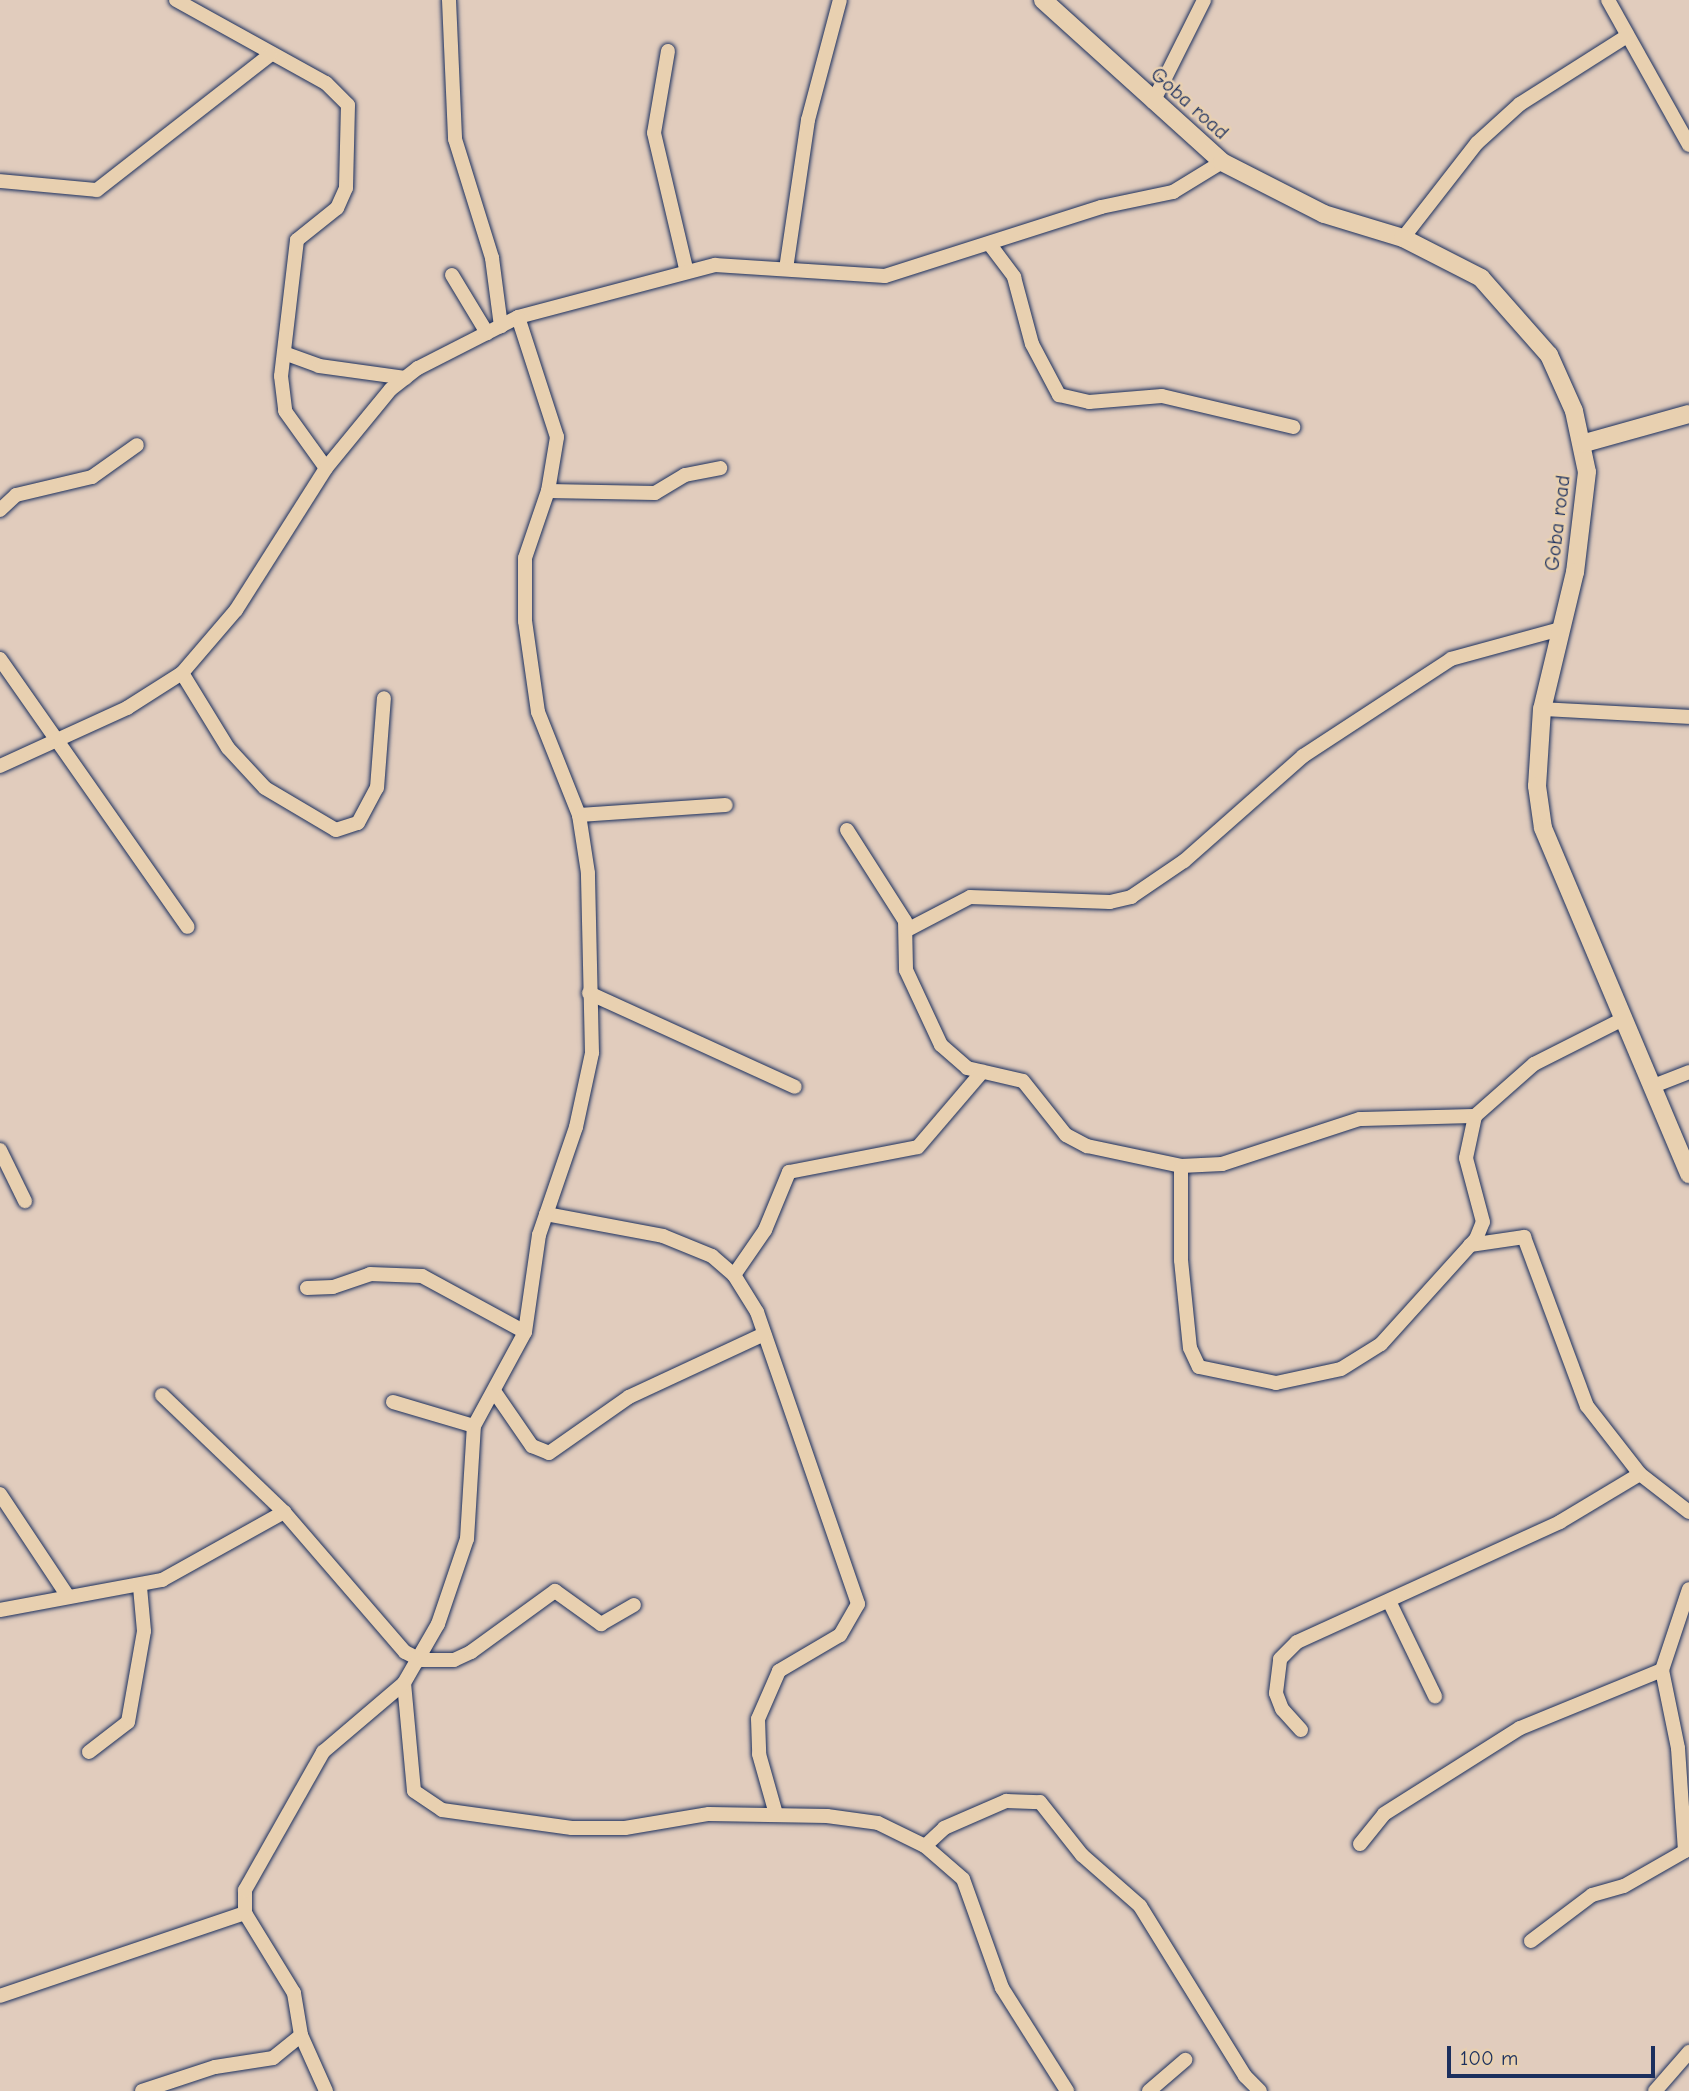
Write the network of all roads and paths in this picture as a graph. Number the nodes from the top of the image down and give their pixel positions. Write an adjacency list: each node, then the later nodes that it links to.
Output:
1 (176, 0): 9 (street)
2 (449, 0): 20 (street)
3 (840, 0): 17 (street)
4 (1045, 0): 10 (street, Goba road)
5 (1204, 0): 10 (street)
6 (1608, 0): 7 (street)
7 (1627, 36): 11 (street); 14 (street)
8 (668, 51): 16 (street)
9 (270, 55): 13 (street); 22 (street)
10 (1153, 102): 12 (street, Goba road)
11 (1689, 145)
12 (1222, 162): 14 (street, Goba road); 15 (street)
13 (0, 181)
14 (1403, 238): 26 (street, Goba road)
15 (992, 246): 17 (street); 25 (street)
16 (687, 268): 17 (street); 19 (street)
17 (786, 269)
18 (452, 275): 21 (street)
19 (518, 317): 20 (street); 30 (street)
20 (501, 326): 21 (street)
21 (487, 333): 23 (street)
22 (284, 353): 23 (street); 28 (street)
23 (405, 378): 28 (street)
24 (1689, 414): 26 (street)
25 (1293, 427)
26 (1585, 443): 32 (street, Goba road)
27 (137, 446): 31 (street)
28 (326, 468): 34 (street)
29 (719, 468): 30 (street)
30 (548, 491): 41 (street)
31 (0, 510)
32 (1560, 629): 36 (street, Goba road); 44 (street)
33 (0, 659): 38 (street)
34 (182, 673): 35 (street); 38 (street)
35 (384, 698)
36 (1542, 709): 37 (street); 46 (street, Goba road)
37 (1689, 717)
38 (57, 738): 39 (street); 43 (street)
39 (0, 766)
40 (726, 805): 41 (street)
41 (579, 815): 45 (street)
42 (848, 830): 44 (street)
43 (188, 927)
44 (907, 930): 47 (street)
45 (589, 993): 49 (street); 56 (street)
46 (1621, 1020): 50 (street, Goba road); 51 (street)
47 (982, 1072): 53 (street); 58 (street)
48 (1689, 1072): 50 (street)
49 (795, 1087)
50 (1651, 1087): 54 (street, Goba road)
51 (1475, 1116): 53 (street); 57 (street)
52 (0, 1150): 55 (street)
53 (1181, 1166): 57 (street)
54 (1689, 1174)
55 (25, 1200)
56 (546, 1214): 58 (street); 60 (street)
57 (1470, 1245): 66 (street)
58 (734, 1275): 61 (street)
59 (307, 1288): 60 (street)
60 (525, 1332): 62 (street)
61 (764, 1334): 62 (street); 82 (street)
62 (494, 1391): 65 (street)
63 (162, 1395): 68 (street)
64 (393, 1402): 65 (street)
65 (474, 1426): 76 (street)
66 (1640, 1474): 69 (street); 73 (street)
67 (0, 1493): 72 (street)
68 (284, 1512): 70 (street); 76 (street)
69 (1689, 1512)
70 (140, 1587): 72 (street); 81 (street)
71 (1689, 1589): 77 (street)
72 (67, 1595): 75 (street)
73 (1389, 1601): 79 (street); 80 (street)
74 (634, 1605): 76 (street)
75 (0, 1610)
76 (421, 1660): 78 (street)
77 (1662, 1670): 83 (street); 86 (street)
78 (404, 1683): 82 (street); 85 (street)
79 (1435, 1696)
80 (1301, 1730)
81 (89, 1752)
82 (776, 1814): 84 (street)
83 (1360, 1844)
84 (925, 1846): 91 (street); 94 (street)
85 (245, 1913): 87 (street); 88 (street)
86 (1531, 1941)
87 (0, 1996)
88 (301, 2035): 92 (street); 93 (street)
89 (1689, 2052): 97 (street)
90 (1185, 2060): 95 (street)
91 (1246, 2084): 96 (street)
92 (142, 2091)
93 (326, 2091)
94 (1068, 2091)
95 (1149, 2091)
96 (1260, 2091)
97 (1655, 2091)

